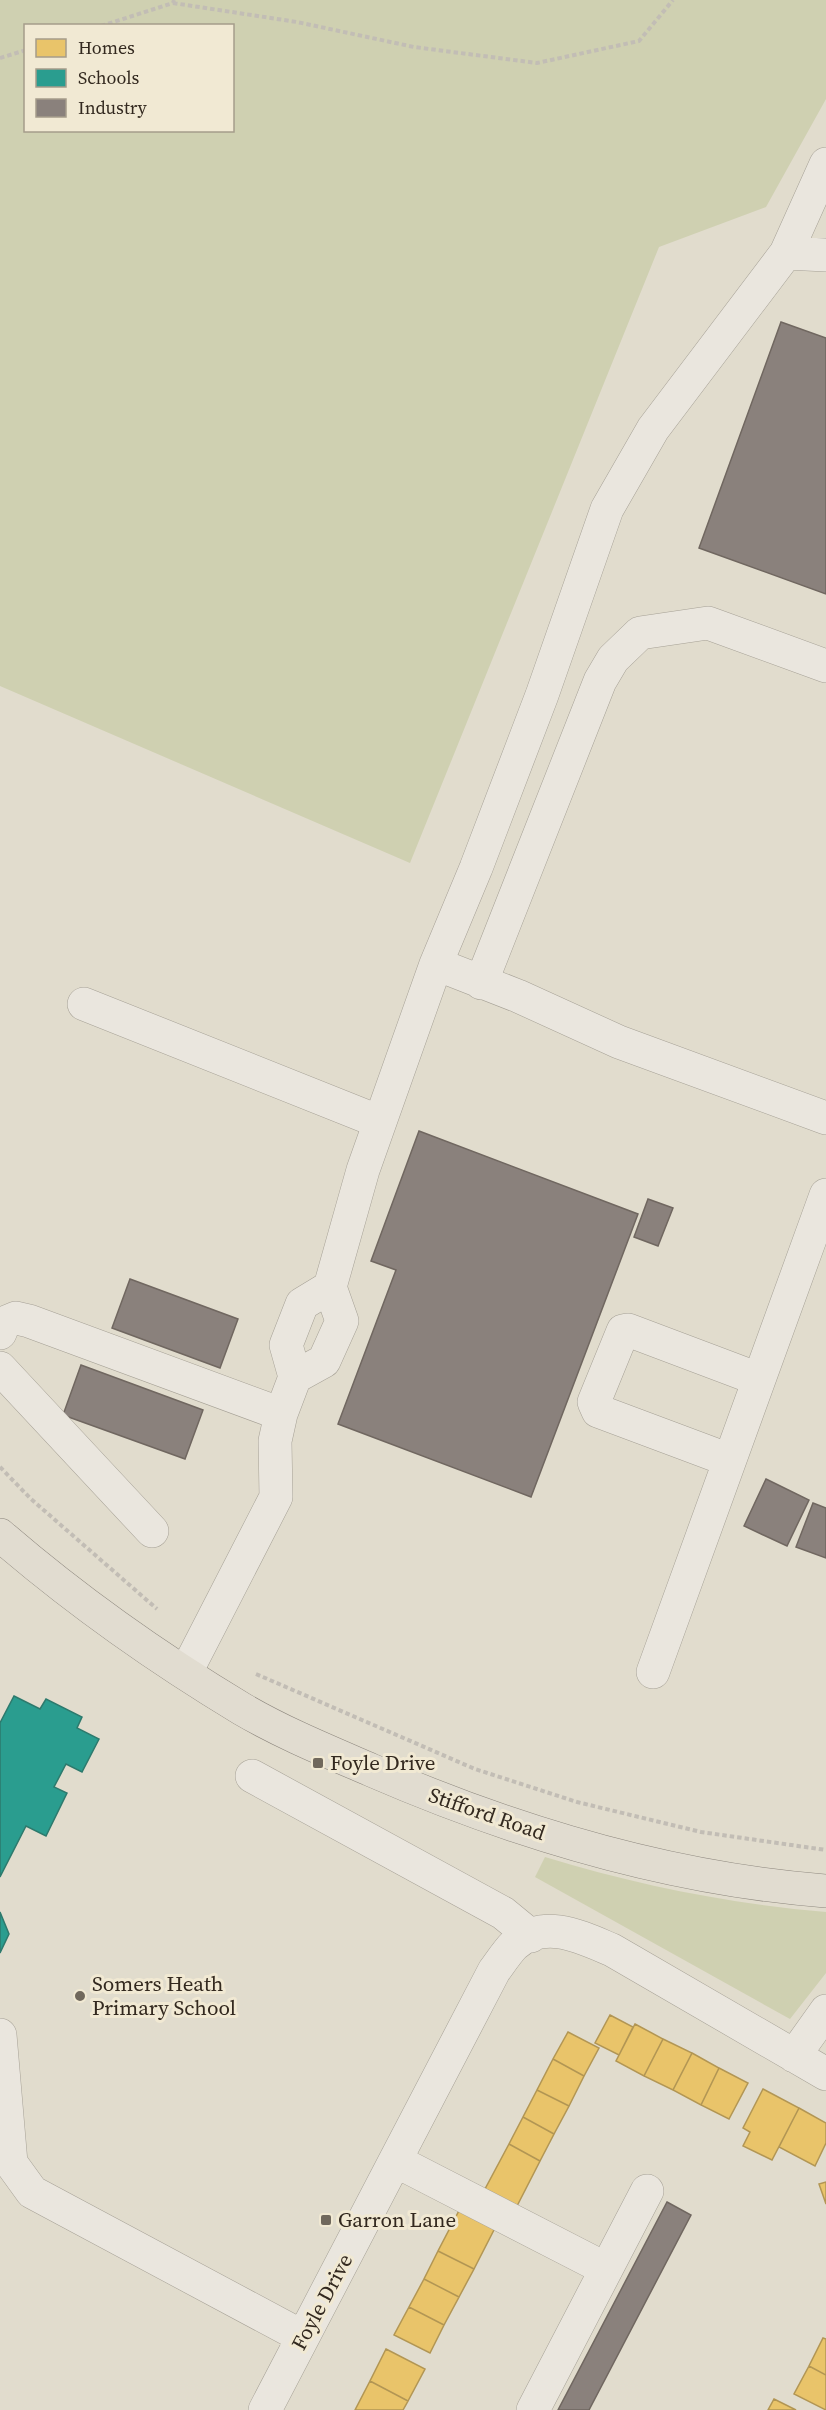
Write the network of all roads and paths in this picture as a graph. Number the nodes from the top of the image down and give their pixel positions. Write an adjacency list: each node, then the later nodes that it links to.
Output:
1 (673, 0): 2 (path)
2 (173, 2): 3 (path)
3 (107, 24)
4 (24, 51): 5 (path)
5 (0, 58)
6 (826, 164): 7 (street)
7 (786, 253): 8 (street); 10 (street)
8 (826, 255)
9 (826, 666): 11 (street)
10 (436, 964): 11 (street); 14 (street)
11 (481, 983): 13 (street)
12 (84, 1004): 14 (street)
13 (826, 1118)
14 (380, 1122): 19 (street)
15 (826, 1195): 18 (street)
16 (0, 1333): 19 (street)
17 (0, 1368): 22 (street)
18 (758, 1379): 20 (street); 20 (street)
19 (281, 1414): 26 (street)
20 (729, 1460): 27 (street)
21 (0, 1467): 24 (path)
22 (152, 1530)
23 (0, 1535): 26 (main road, Stifford Road)
24 (165, 1616)
25 (249, 1671): 29 (path)
26 (186, 1672): 30 (main road, Stifford Road)
27 (653, 1672)
28 (252, 1776): 31 (street)
29 (826, 1850)
30 (826, 1891)
31 (531, 1936): 34 (street); 36 (street, Foyle Drive)
32 (826, 2011): 34 (street)
33 (0, 2035): 39 (street)
34 (794, 2056): 35 (street)
35 (826, 2074)
36 (396, 2161): 38 (street); 39 (street, Foyle Drive)
37 (646, 2191): 38 (street)
38 (606, 2269): 41 (street)
39 (303, 2337): 40 (street, Foyle Drive)
40 (266, 2410)
41 (533, 2410)

